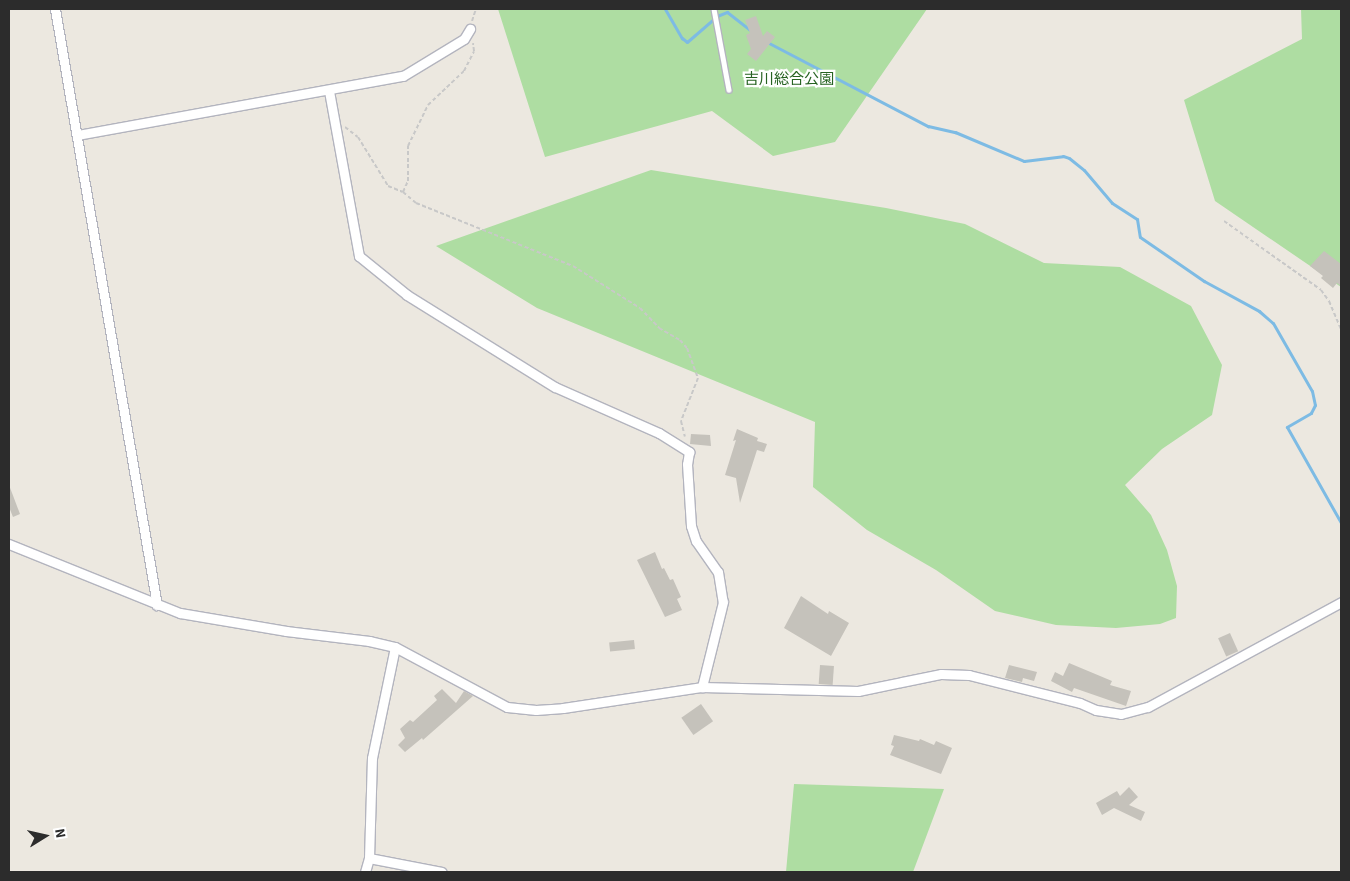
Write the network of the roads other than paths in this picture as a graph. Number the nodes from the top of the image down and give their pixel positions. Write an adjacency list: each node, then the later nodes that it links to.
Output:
1 (55, 9): 6 (street)
2 (714, 9): 4 (lane)
3 (470, 29): 5 (street)
4 (728, 90)
5 (329, 91): 6 (street); 11 (street)
6 (77, 135): 9 (street)
7 (9, 544): 9 (street)
8 (1341, 602): 11 (street)
9 (157, 606): 10 (street)
10 (395, 648): 11 (street); 12 (street)
11 (702, 687)
12 (369, 858): 13 (street); 14 (street)
13 (366, 872)
14 (436, 872)

